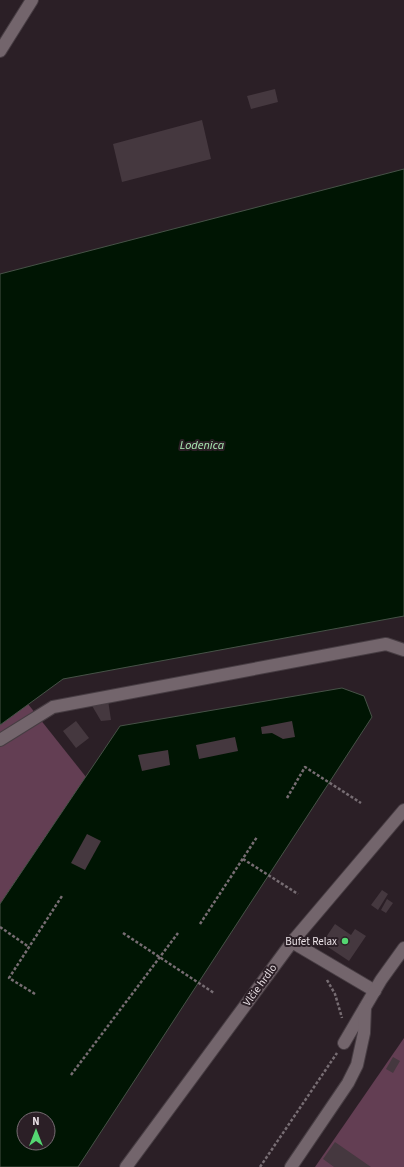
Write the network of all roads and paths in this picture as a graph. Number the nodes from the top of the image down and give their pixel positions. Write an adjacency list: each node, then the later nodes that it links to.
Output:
1 (32, 0): 2 (lane)
2 (0, 51)
3 (404, 650): 4 (lane)
4 (0, 740)
5 (287, 798): 6 (path)
6 (361, 803)
7 (404, 810): 16 (lane, Vlčie hrdlo)
8 (257, 837): 9 (path)
9 (243, 858): 10 (path); 12 (path)
10 (298, 894)
11 (62, 896): 17 (path)
12 (200, 924)
13 (0, 928): 17 (path)
14 (122, 933): 19 (path)
15 (178, 933): 19 (path)
16 (292, 942): 21 (lane); 27 (lane, Vlčie hrdlo)
17 (30, 946): 23 (path)
18 (404, 948): 21 (lane)
19 (159, 958): 22 (path); 26 (path)
20 (326, 978): 25 (path)
21 (375, 990): 24 (lane)
22 (214, 993)
23 (35, 994)
24 (365, 1008): 25 (lane); 29 (lane)
25 (344, 1043): 28 (path)
26 (71, 1075)
27 (126, 1167)
28 (260, 1167)
29 (291, 1167)

